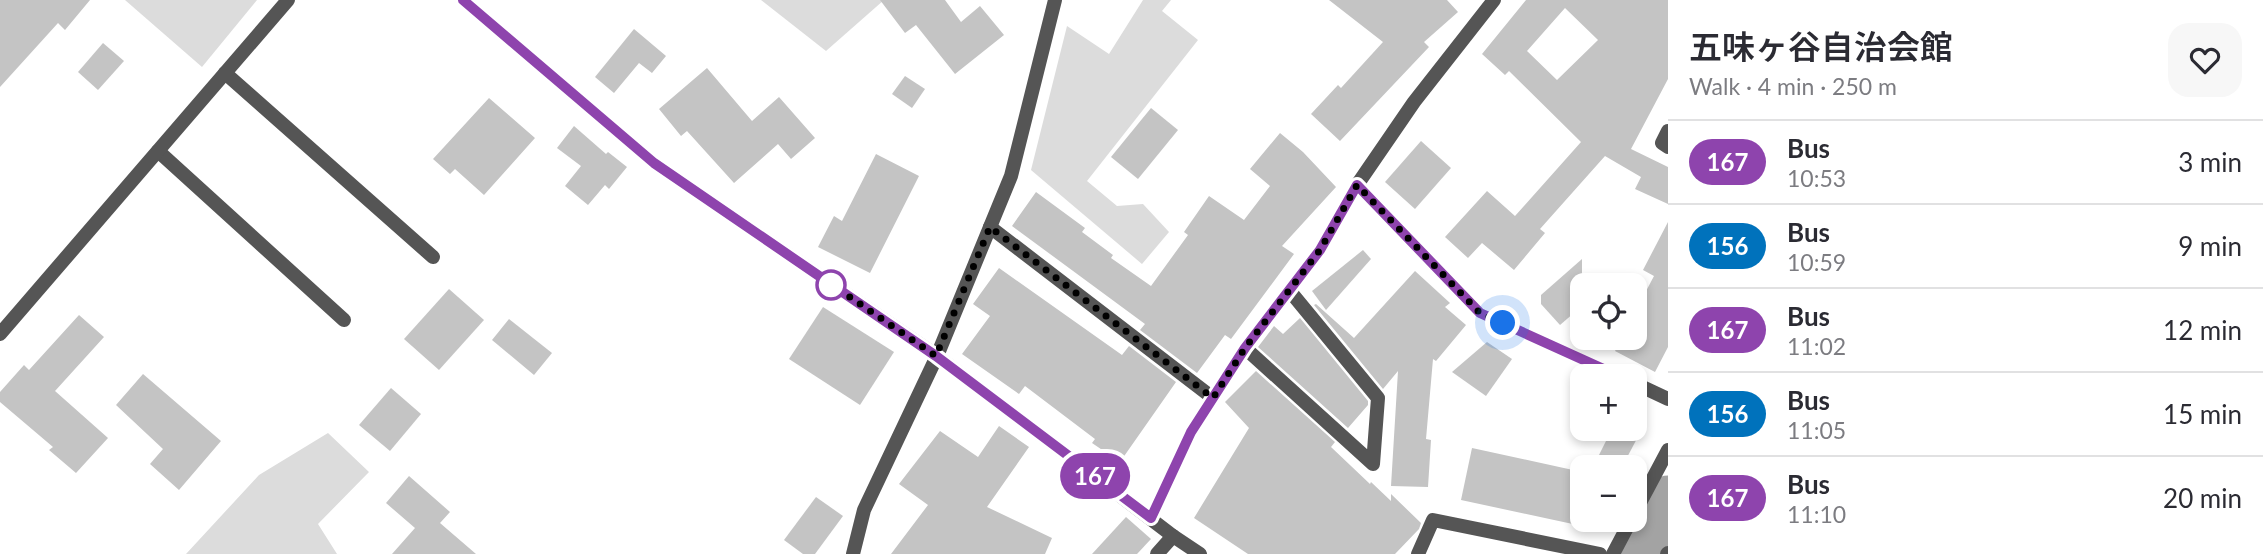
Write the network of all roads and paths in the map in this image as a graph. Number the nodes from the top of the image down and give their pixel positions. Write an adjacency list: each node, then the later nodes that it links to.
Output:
1 (288, 0): 5 (street)
2 (463, 0): 16 (street)
3 (1494, 0): 9 (street)
4 (1054, 1): 10 (street)
5 (225, 73): 8 (street); 11 (street)
6 (1668, 131): 7 (street)
7 (1668, 147)
8 (158, 151): 13 (street); 14 (street)
9 (1357, 185): 12 (street); 17 (street)
10 (990, 227): 16 (street); 19 (street)
11 (433, 257)
12 (1289, 290): 15 (street); 15 (street)
13 (344, 320)
14 (0, 334)
15 (1245, 348): 19 (street)
16 (936, 356): 23 (street); 26 (street)
17 (1593, 364)
18 (1647, 389): 20 (street)
19 (1213, 398): 23 (street)
20 (1668, 399)
21 (1668, 450): 22 (street)
22 (1647, 490)
23 (1151, 518): 25 (street)
24 (1625, 532): 31 (street)
25 (1173, 536): 27 (street); 28 (street)
26 (853, 554)
27 (1157, 554)
28 (1200, 554)
29 (1418, 554): 30 (street)
30 (1600, 554)
31 (1613, 554)

